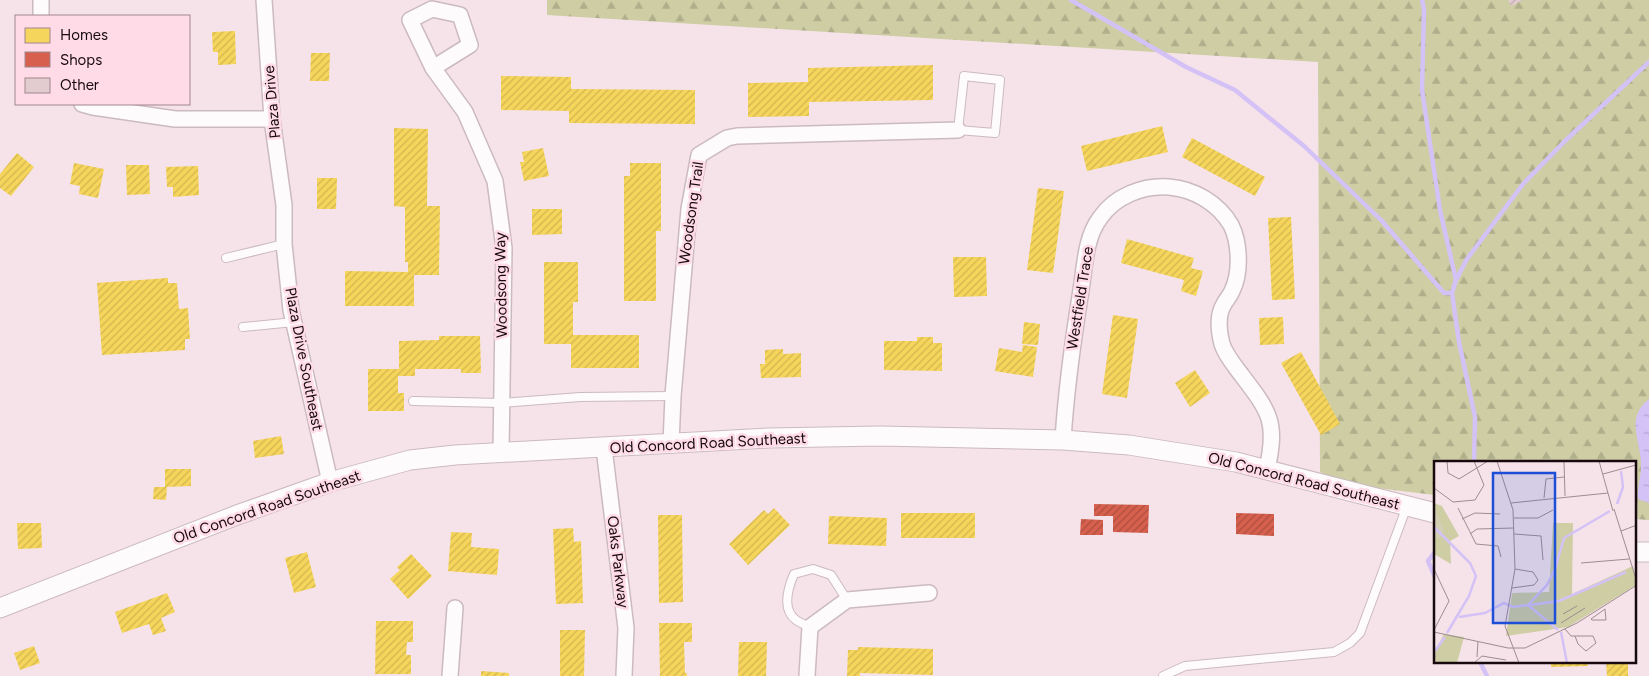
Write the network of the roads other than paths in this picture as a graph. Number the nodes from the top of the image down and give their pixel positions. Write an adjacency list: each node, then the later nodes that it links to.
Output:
1 (41, 0): 3 (street)
2 (264, 0): 6 (street, Plaza Drive)
3 (41, 15)
4 (433, 68): 4 (street, Woodsong Way); 15 (street, Woodsong Way)
5 (86, 105): 6 (street)
6 (272, 119): 8 (street, Plaza Drive)
7 (958, 130): 7 (lane); 13 (street, Woodsong Trail)
8 (284, 205): 9 (street, Plaza Drive Southeast)
9 (284, 244): 10 (lane); 11 (street, Plaza Drive Southeast)
10 (226, 258)
11 (294, 322): 12 (lane); 21 (street, Plaza Drive Southeast)
12 (243, 327)
13 (673, 396): 15 (lane); 17 (street, Woodsong Trail)
14 (413, 401): 15 (lane)
15 (501, 403): 19 (street, Woodsong Way)
16 (1062, 440): 17 (street, Old Concord Road Southeast); 20 (street, Old Concord Road Southeast); 20 (street, Westfield Trace)
17 (671, 444): 18 (street, Old Concord Road Southeast)
18 (604, 448): 19 (street, Old Concord Road Southeast); 31 (street, Oaks Parkway)
19 (500, 453): 21 (street, Old Concord Road Southeast)
20 (1268, 469): 22 (street, Old Concord Road Southeast)
21 (330, 482): 27 (street, Old Concord Road Southeast)
22 (1421, 509): 33 (lane)
23 (1636, 552): 24 (street)
24 (1649, 552)
25 (929, 593): 26 (street)
26 (847, 600): 29 (street); 29 (lane)
27 (0, 608)
28 (455, 608): 30 (street)
29 (810, 627): 32 (street)
30 (450, 676)
31 (624, 676)
32 (808, 676)
33 (1163, 676)

